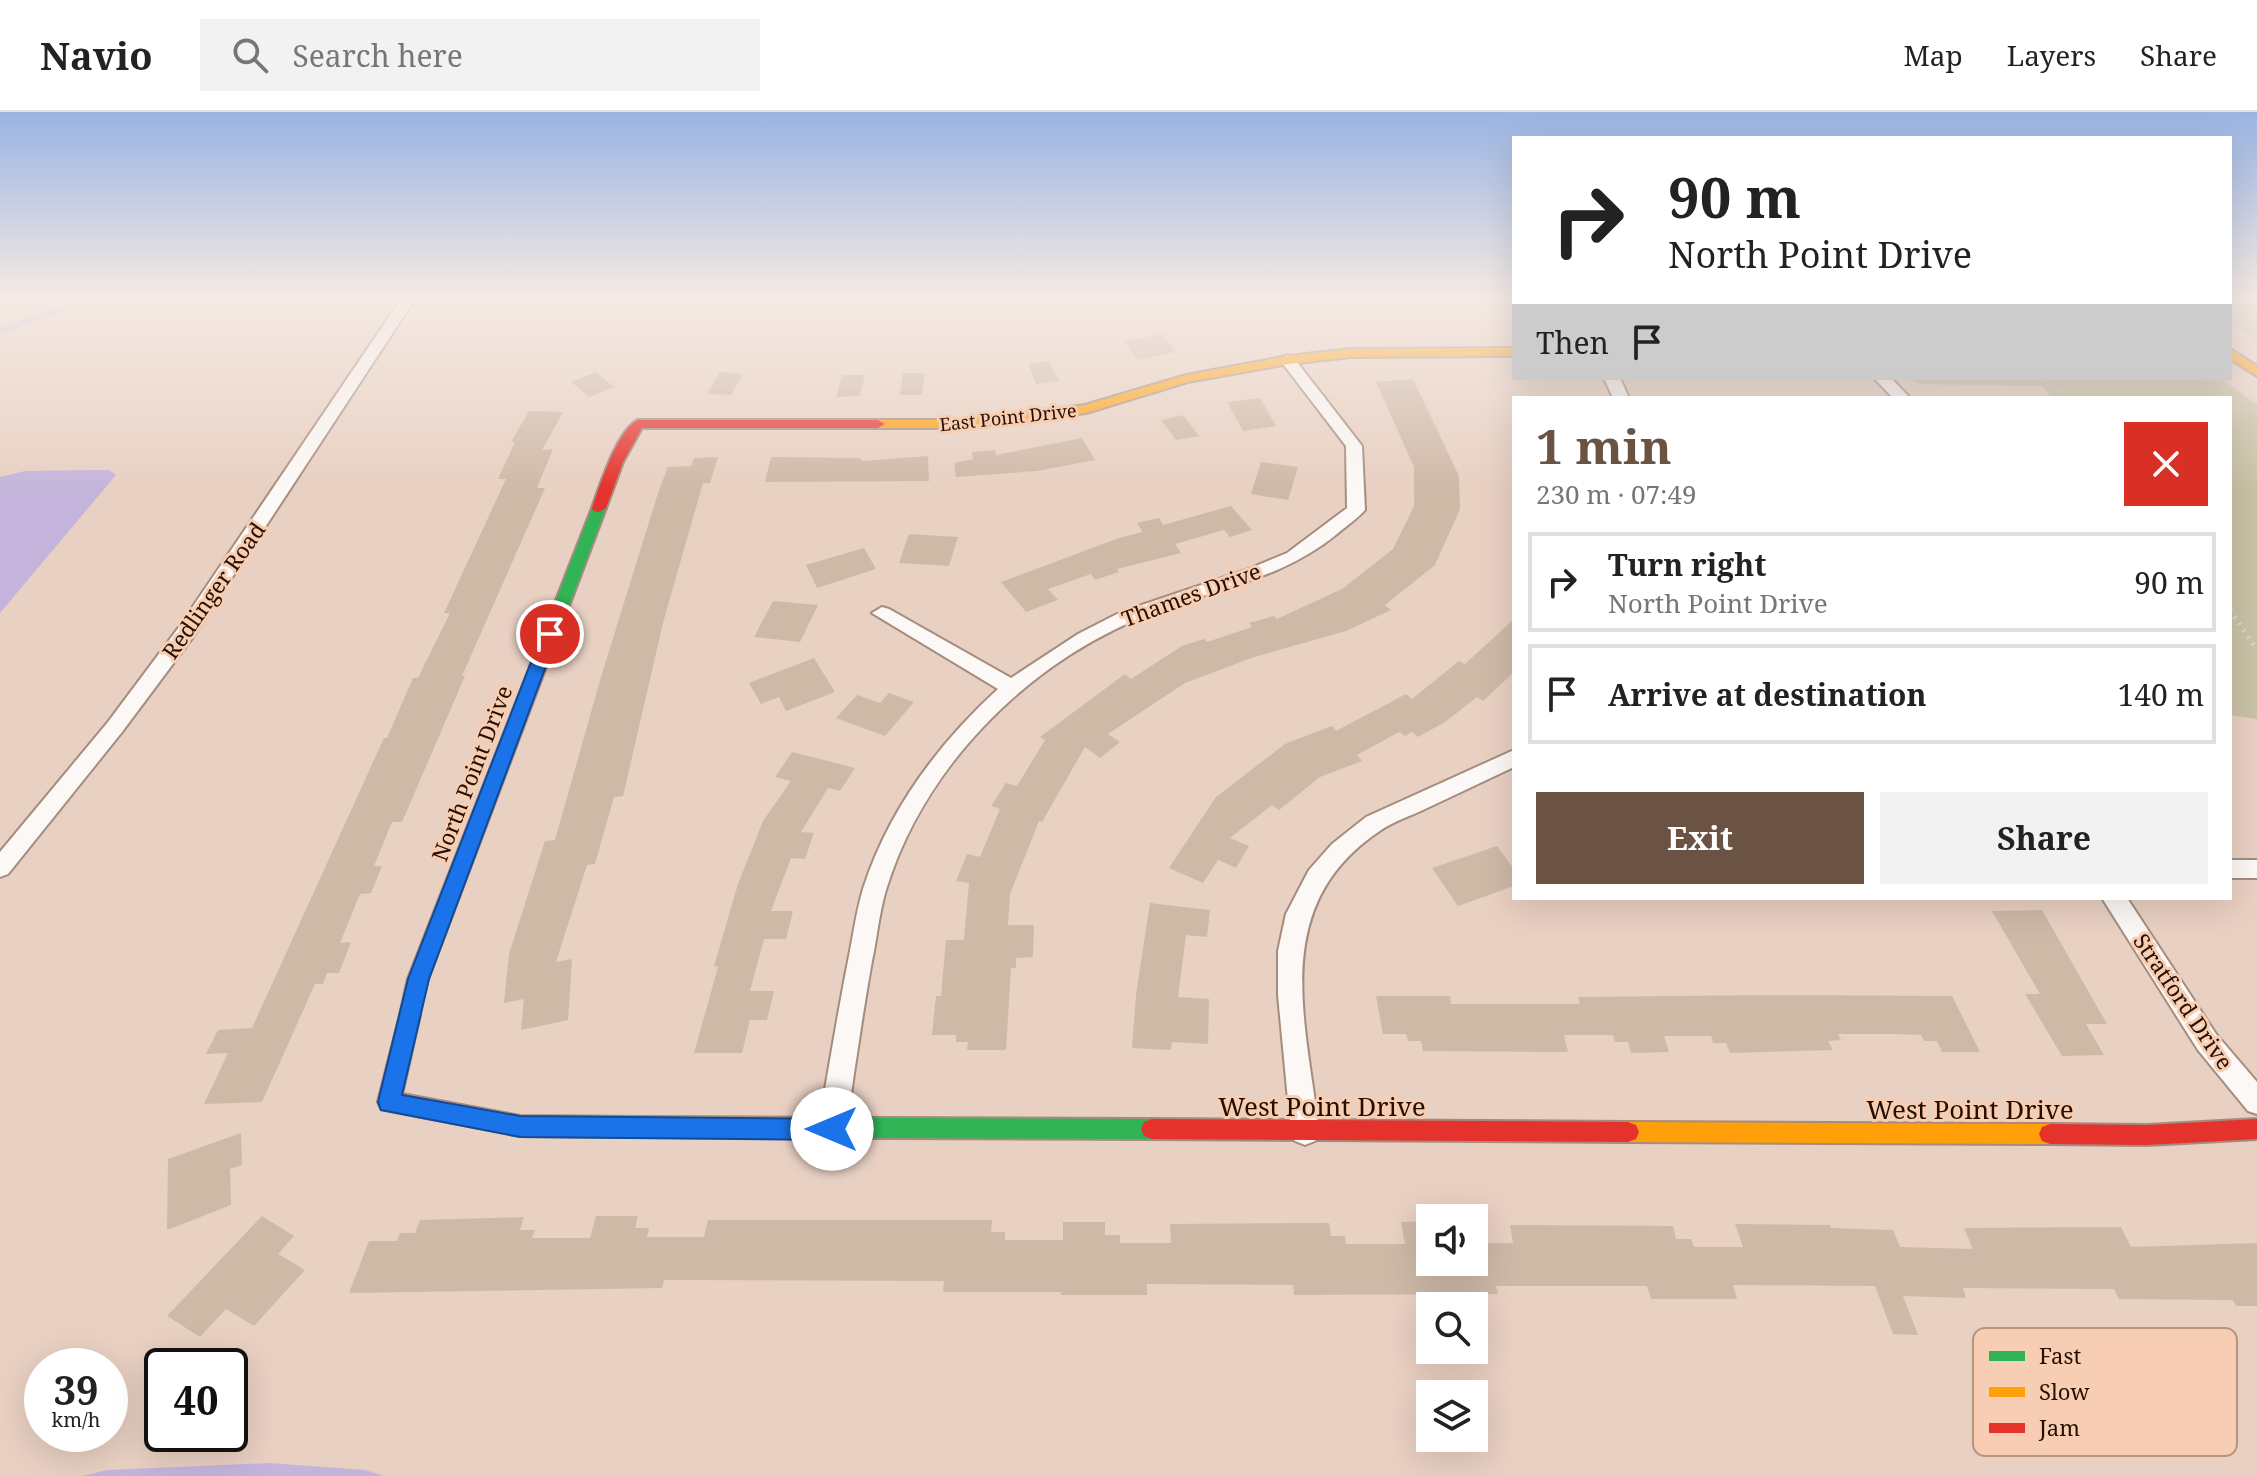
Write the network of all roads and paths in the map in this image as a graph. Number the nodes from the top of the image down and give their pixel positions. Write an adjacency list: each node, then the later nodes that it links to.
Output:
1 (366, 363): 16 (street, Redlinger Road)
2 (1274, 363): 10 (street, East Point Drive)
3 (1290, 363): 14 (street, Thames Drive)
4 (1884, 380): 7 (street)
5 (2042, 380): 8 (path)
6 (2228, 380): 9 (path)
7 (1900, 396)
8 (2067, 396)
9 (2257, 401)
10 (638, 424): 20 (street, North Point Drive)
11 (882, 613): 14 (street)
12 (2232, 613): 13 (path)
13 (2257, 650)
14 (1011, 687): 22 (street, Thames Drive)
15 (1512, 759): 24 (street)
16 (3, 860)
17 (2232, 869): 18 (street)
18 (2257, 869)
19 (2115, 900): 21 (street, Stratford Drive)
20 (389, 1102): 22 (street, West Point Drive)
21 (2257, 1102)
22 (832, 1129): 24 (street, West Point Drive)
23 (2257, 1129): 24 (street, West Point Drive)
24 (1305, 1132)

